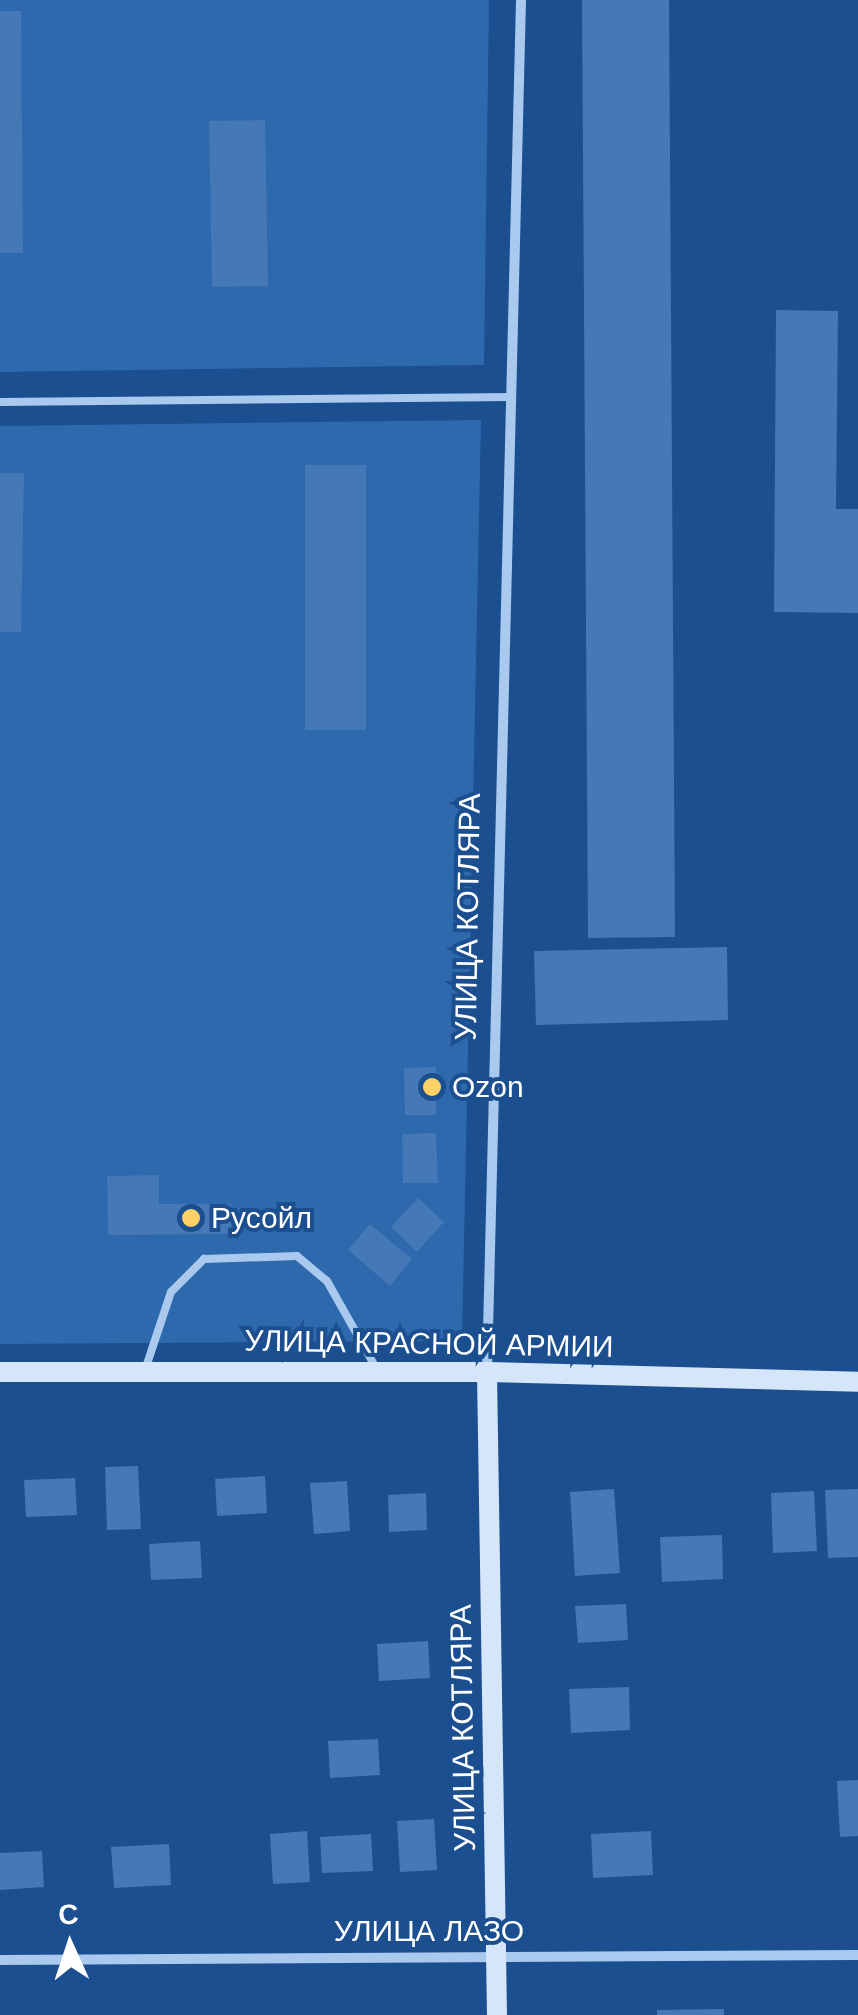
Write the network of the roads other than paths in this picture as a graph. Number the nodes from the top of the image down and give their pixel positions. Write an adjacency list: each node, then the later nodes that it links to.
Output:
1 (521, 0): 2 (street, УЛИЦА КОТЛЯРА)
2 (510, 397): 3 (lane); 7 (street, УЛИЦА КОТЛЯРА)
3 (0, 402)
4 (0, 1372): 5 (street, УЛИЦА КРАСНОЙ АРМИИ)
5 (144, 1372): 6 (street, УЛИЦА КРАСНОЙ АРМИИ); 6 (lane)
6 (378, 1372): 7 (street, УЛИЦА КРАСНОЙ АРМИИ)
7 (487, 1372): 8 (street, УЛИЦА КРАСНОЙ АРМИИ); 9 (street, УЛИЦА КОТЛЯРА)
8 (858, 1382)
9 (498, 1955): 10 (street, УЛИЦА ЛАЗО); 11 (street, УЛИЦА ЛАЗО); 12 (street, УЛИЦА КОТЛЯРА)
10 (858, 1955)
11 (0, 1960)
12 (497, 2015)

